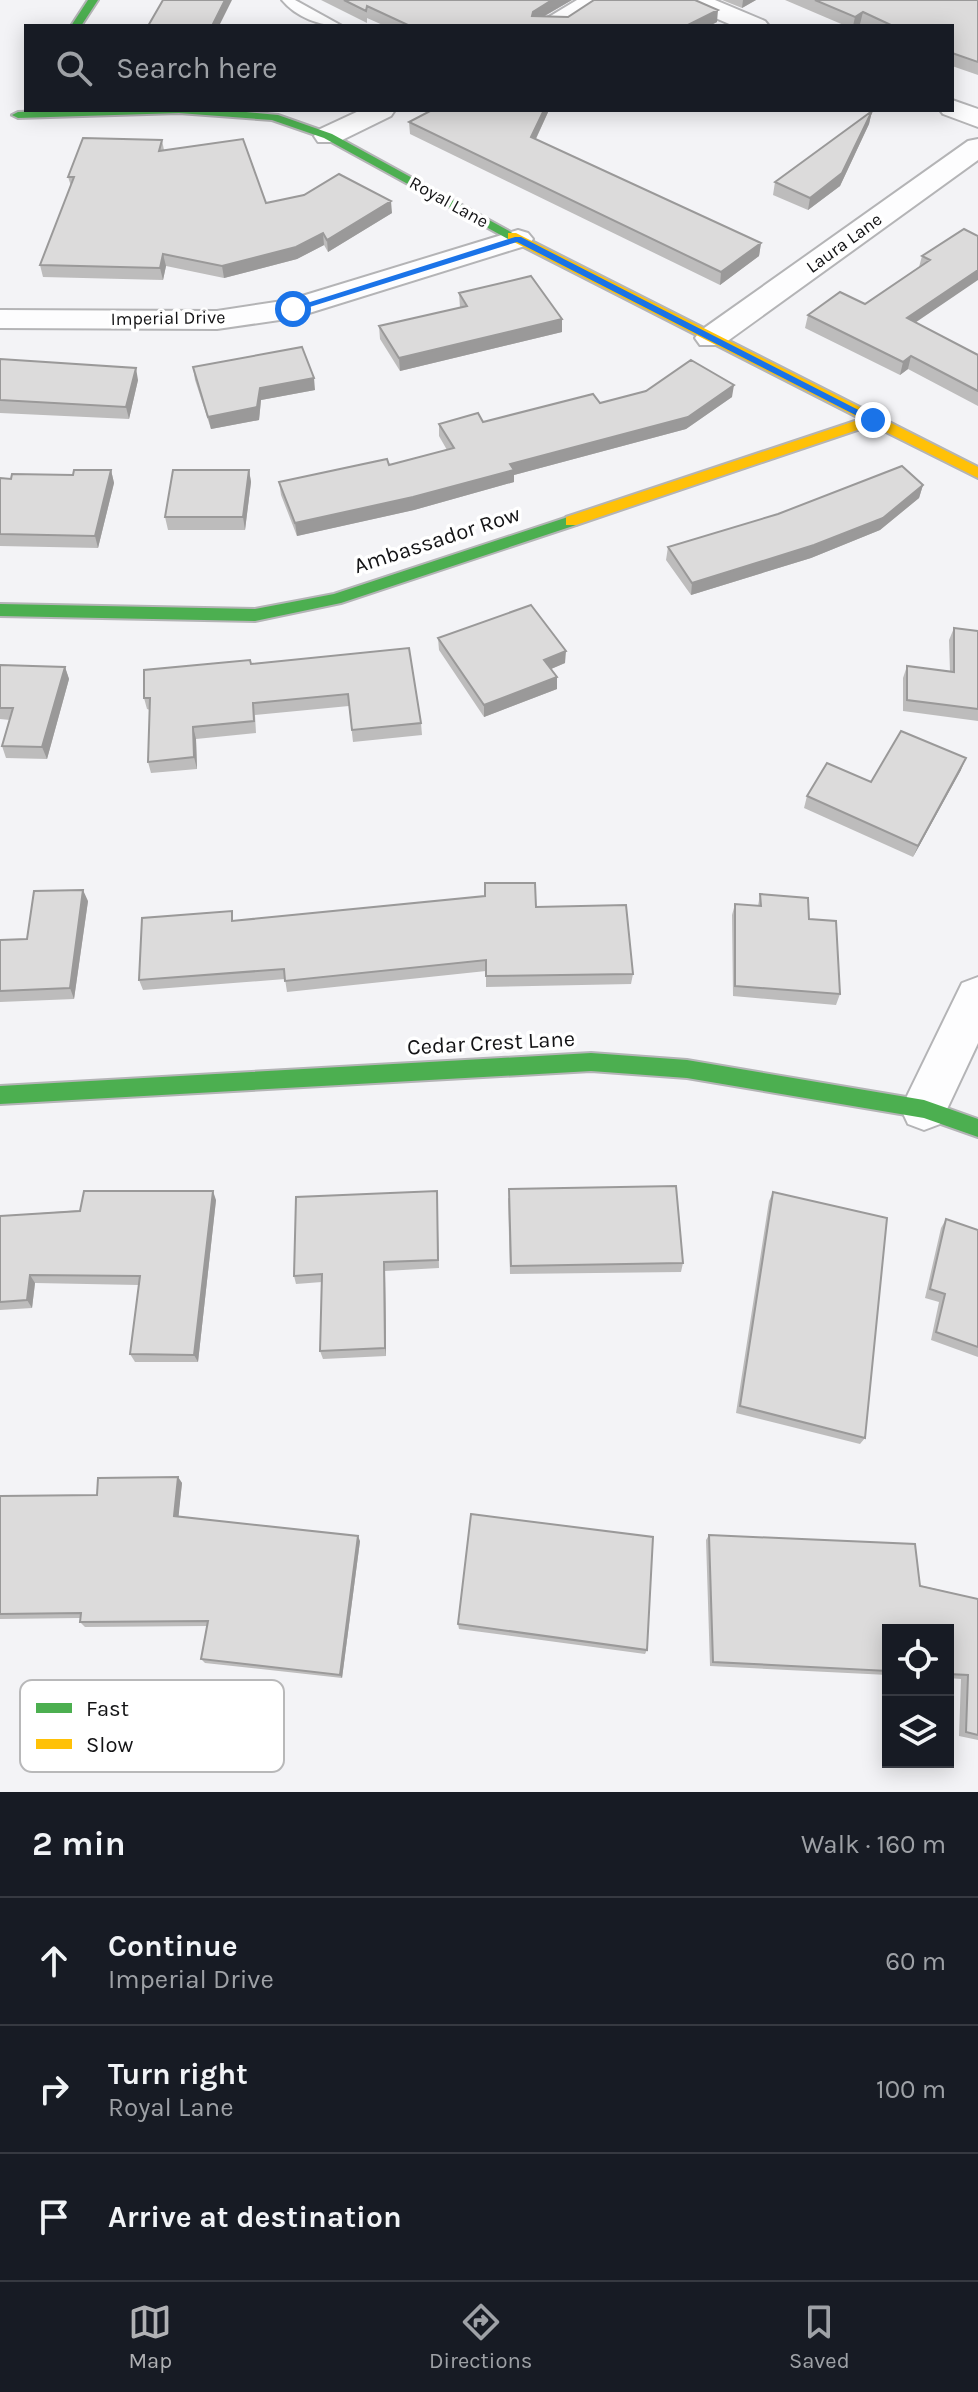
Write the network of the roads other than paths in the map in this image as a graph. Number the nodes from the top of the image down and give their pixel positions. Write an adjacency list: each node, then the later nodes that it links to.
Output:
1 (93, 0): 7 (street)
2 (288, 0): 8 (lane)
3 (534, 0): 6 (street)
4 (596, 0): 6 (street)
5 (694, 0): 9 (street)
6 (558, 20)
7 (77, 24)
8 (332, 24)
9 (751, 24)
10 (22, 109): 15 (street)
11 (954, 109): 14 (street)
12 (206, 112): 16 (street, Royal Lane)
13 (378, 112): 16 (street)
14 (978, 119)
15 (6, 136)
16 (328, 136): 18 (street, Royal Lane)
17 (978, 147): 20 (street, Laura Lane)
18 (518, 239): 19 (street, Imperial Drive); 20 (street, Royal Lane)
19 (0, 319)
20 (711, 338): 21 (street, Royal Lane)
21 (873, 420): 22 (street, Royal Lane); 23 (street, Ambassador Row)
22 (978, 473)
23 (0, 610)
24 (978, 996): 26 (street)
25 (0, 1095): 26 (street, Cedar Crest Lane)
26 (924, 1109): 27 (street, Cedar Crest Lane)
27 (978, 1128)

